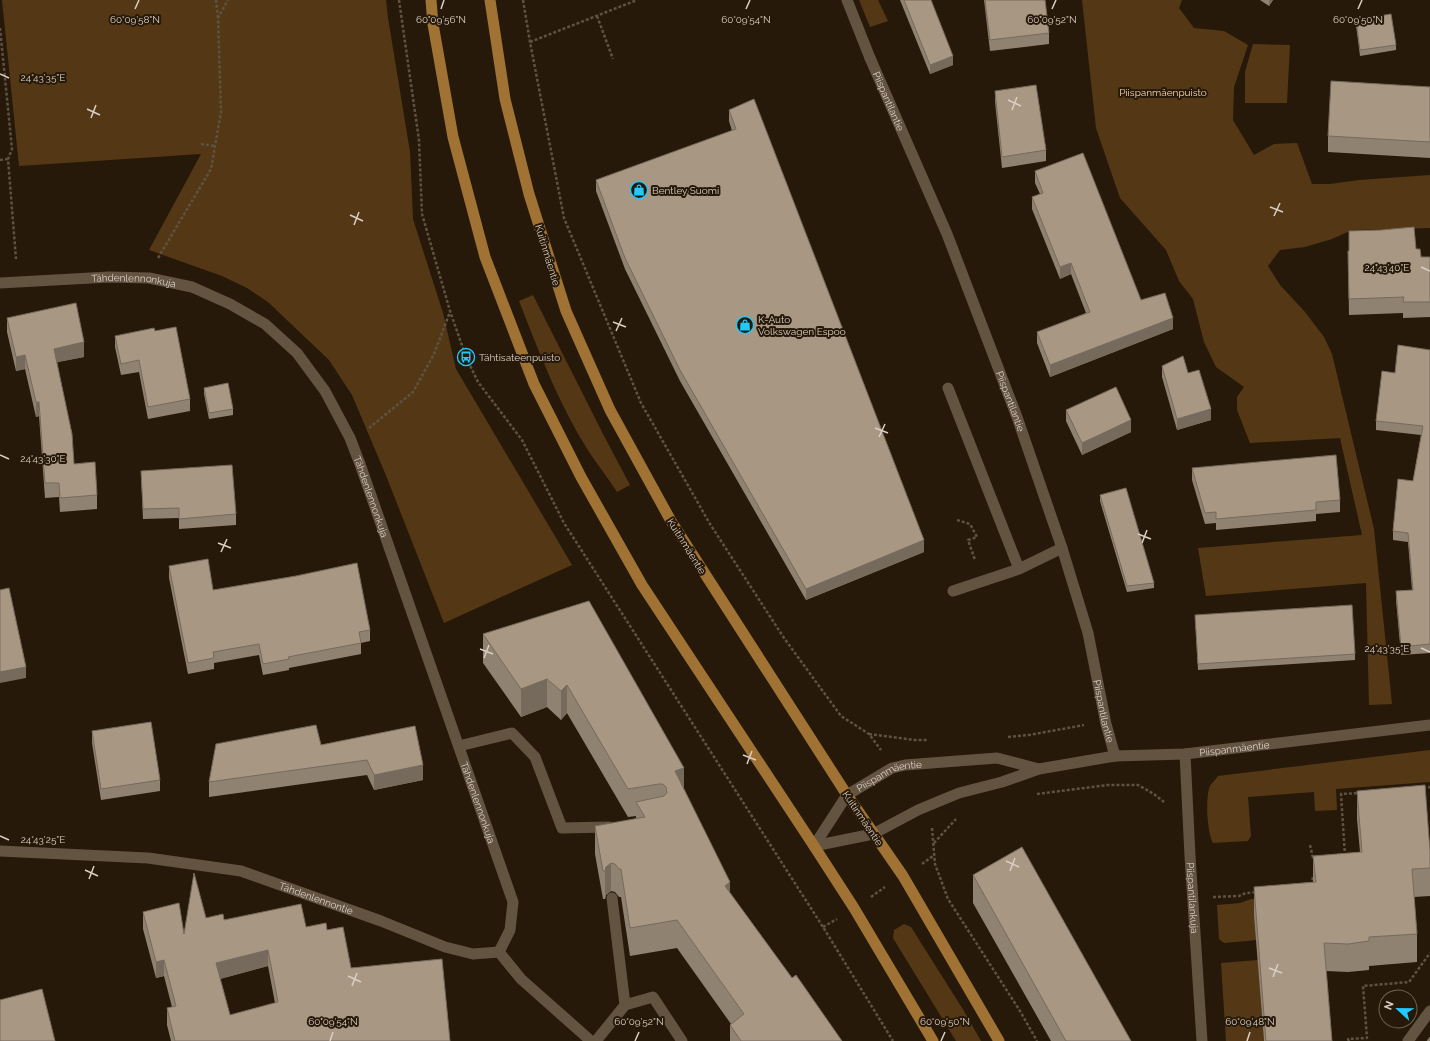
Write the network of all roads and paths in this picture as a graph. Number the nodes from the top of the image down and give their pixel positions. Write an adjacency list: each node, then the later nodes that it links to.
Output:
1 (216, 0): 9 (path)
2 (228, 0): 9 (path)
3 (431, 0): 49 (main road)
4 (490, 0): 40 (main road, Kuitinmäentie)
5 (524, 0): 11 (path)
6 (637, 0): 8 (path)
7 (847, 0): 28 (street, Piispantilantie)
8 (597, 16): 11 (path); 12 (path)
9 (218, 18): 14 (path)
10 (0, 28): 15 (path)
11 (530, 42): 35 (path)
12 (613, 59)
13 (201, 144): 14 (path)
14 (215, 146): 18 (path)
15 (8, 159): 16 (path); 19 (path)
16 (0, 160)
17 (154, 258): 18 (path)
18 (158, 258): 20 (path); 21 (path)
19 (11, 259)
20 (164, 260)
21 (149, 278): 22 (street, Tähdenlennonkuja); 25 (street, Tähdenlennonkuja)
22 (0, 283)
23 (450, 312): 25 (path)
24 (948, 388): 29 (street)
25 (350, 438): 32 (street, Tähdenlennonkuja)
26 (958, 520): 27 (path)
27 (968, 540)
28 (1062, 548): 29 (street); 34 (street, Piispantilantie)
29 (1019, 569): 30 (street)
30 (953, 591)
31 (1430, 725): 33 (street, Piispanmäentie)
32 (459, 746): 45 (street); 62 (street, Tähdenlennonkuja)
33 (1185, 754): 34 (street, Piispanmäentie); 72 (street, Piispantilankuja)
34 (1115, 756): 36 (street, Piispanmäentie)
35 (892, 768): 36 (street, Piispanmäentie); 40 (street, Piispanmäentie)
36 (1039, 768): 43 (street, Piispanmäentie)
37 (1430, 787): 38 (path)
38 (1423, 788)
39 (1363, 792): 53 (path)
40 (847, 795): 46 (main road, Kuitinmäentie); 49 (street, Piispanmäentie)
41 (1032, 795): 42 (path)
42 (1165, 807)
43 (918, 810): 46 (street, Piispanmäentie); 47 (path)
44 (958, 817): 47 (path)
45 (620, 825)
46 (873, 834): 49 (street, Piispanmäentie); 55 (main road, Kuitinmäentie)
47 (933, 843): 51 (path)
48 (1310, 845): 52 (path)
49 (814, 846): 60 (main road)
50 (0, 851): 62 (street, Tähdenlennontie)
51 (934, 856): 55 (path); 71 (path)
52 (1313, 863)
53 (1346, 863)
54 (1314, 873): 56 (path)
55 (903, 876): 60 (path); 70 (main road, Kuitinmäentie)
56 (1311, 889)
57 (1260, 892): 58 (path)
58 (1211, 897)
59 (612, 898): 64 (street)
60 (854, 908): 61 (path); 69 (main road)
61 (824, 927)
62 (499, 952): 66 (street)
63 (1430, 953): 73 (path)
64 (625, 1005): 67 (street); 68 (street)
65 (1430, 1011): 74 (street)
66 (591, 1041)
67 (596, 1041)
68 (682, 1041)
69 (933, 1041)
70 (999, 1041)
71 (1037, 1041)
72 (1202, 1041)
73 (1349, 1041)
74 (1408, 1041)

